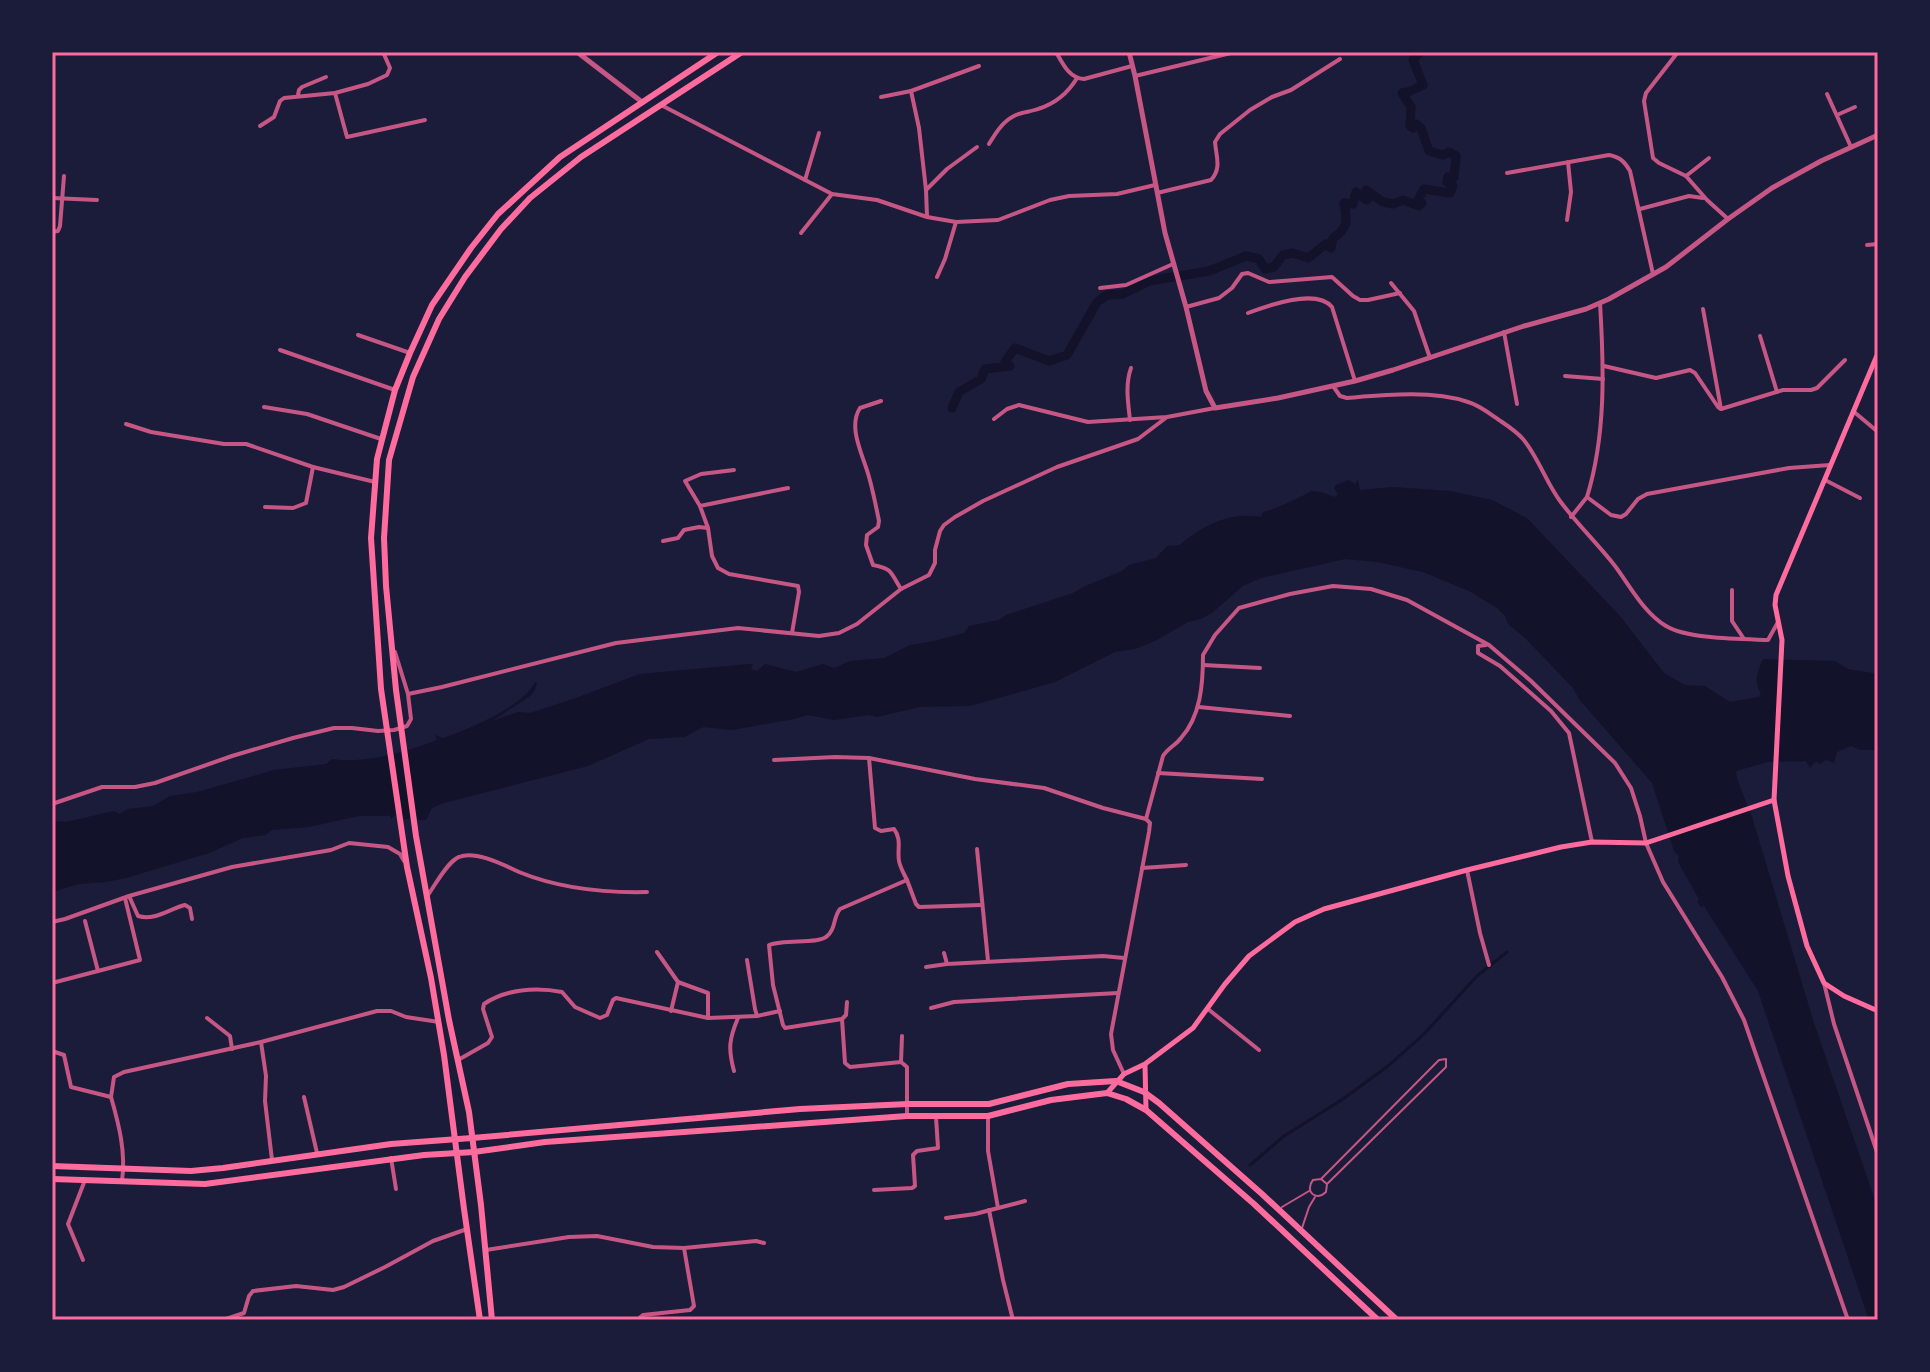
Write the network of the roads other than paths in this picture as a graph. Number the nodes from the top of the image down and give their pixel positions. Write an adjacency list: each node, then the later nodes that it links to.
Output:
1 (383, 52): 16 (street)
2 (577, 52): 20 (street)
3 (718, 52): 20 (main road)
4 (742, 52): 21 (main road)
5 (1056, 52): 14 (street)
6 (1129, 52): 11 (street)
7 (1235, 52): 12 (street)
8 (1678, 52): 35 (street)
9 (1340, 59): 39 (street)
10 (979, 66): 15 (street)
11 (1132, 66): 12 (street); 14 (street)
12 (1135, 76): 37 (street)
13 (326, 77): 18 (street)
14 (1077, 78): 28 (street)
15 (911, 91): 19 (street); 38 (street)
16 (335, 93): 18 (street); 24 (street)
17 (1827, 94): 23 (street)
18 (298, 95): 25 (street)
19 (881, 97)
20 (642, 102): 55 (main road)
21 (660, 104): 36 (street); 57 (main road)
22 (1855, 107): 23 (street)
23 (1837, 115): 30 (street)
24 (425, 120)
25 (260, 126)
26 (819, 133): 36 (street)
27 (1878, 135): 30 (street)
28 (989, 144)
29 (977, 147): 38 (street)
30 (1851, 147): 47 (street)
31 (1709, 158): 35 (street)
32 (1568, 162): 33 (street); 45 (street); 48 (street)
33 (1507, 173)
34 (64, 176): 42 (street)
35 (1686, 176): 44 (street)
36 (805, 180): 40 (street)
37 (1155, 185): 39 (street); 49 (street)
38 (926, 190): 46 (street)
39 (1157, 193): 54 (street)
40 (832, 194): 46 (street); 51 (street)
41 (52, 198): 42 (street)
42 (62, 199): 43 (street); 50 (street)
43 (97, 200)
44 (1707, 200): 45 (street); 47 (street)
45 (1640, 209): 56 (street)
46 (927, 217): 49 (street)
47 (1728, 219): 56 (street)
48 (1567, 220)
49 (956, 222): 58 (street)
50 (52, 232)
51 (801, 233)
52 (1878, 244): 53 (street)
53 (1867, 245)
54 (1174, 267): 60 (street); 63 (street)
55 (456, 269): 57 (main road); 70 (main road)
56 (1653, 274): 62 (street)
57 (465, 277): 95 (main road)
58 (937, 277)
59 (1391, 283): 61 (street)
60 (1100, 288)
61 (1400, 293): 63 (street); 72 (street)
62 (1600, 303): 66 (street); 74 (street)
63 (1186, 307): 85 (street)
64 (1703, 309): 86 (street)
65 (1248, 313): 78 (street)
66 (1504, 332): 72 (street); 83 (street)
67 (358, 335): 70 (street)
68 (1760, 336): 81 (street)
69 (280, 350): 80 (street)
70 (410, 353): 80 (main road)
71 (1877, 356): 87 (main road)
72 (1430, 358): 78 (street)
73 (1845, 360): 81 (street)
74 (1604, 366): 77 (street); 86 (street)
75 (1131, 368): 90 (street)
76 (1565, 376): 77 (street)
77 (1603, 379): 102 (street)
78 (1355, 381): 79 (street)
79 (1333, 386): 85 (street); 106 (street)
80 (395, 390): 93 (main road)
81 (1777, 392): 86 (street)
82 (881, 401): 109 (street)
83 (1517, 404)
84 (264, 407): 93 (street)
85 (1215, 408): 88 (street)
86 (1721, 409)
87 (1853, 411): 92 (street); 96 (main road)
88 (1167, 417): 90 (street); 109 (street)
89 (994, 419): 90 (street)
90 (1130, 420)
91 (126, 424): 97 (street)
92 (1878, 432)
93 (381, 439): 94 (main road)
94 (377, 459): 95 (main road); 100 (main road)
95 (389, 460): 114 (main road)
96 (1831, 465): 99 (main road); 102 (street)
97 (313, 467): 100 (street); 105 (street)
98 (734, 470): 104 (street)
99 (1825, 480): 103 (street); 111 (main road)
100 (375, 482): 132 (main road)
101 (788, 488): 104 (street)
102 (1587, 497): 106 (street)
103 (1860, 498)
104 (700, 506): 107 (street)
105 (265, 507)
106 (1571, 517): 113 (street)
107 (708, 528): 108 (street); 112 (street)
108 (663, 541)
109 (901, 589): 112 (street)
110 (1732, 590): 113 (street)
111 (1778, 622): 113 (street); 125 (main road)
112 (792, 633): 118 (street)
113 (1744, 639)
114 (391, 641): 118 (street); 137 (main road)
115 (1489, 645): 116 (street); 128 (street); 129 (street)
116 (1203, 665): 117 (street); 119 (street)
117 (1260, 668)
118 (408, 694): 126 (street)
119 (1199, 707): 120 (street); 123 (street)
120 (1290, 716)
121 (869, 758): 122 (street); 127 (street); 135 (street)
122 (774, 760)
123 (1158, 773): 124 (street); 127 (street)
124 (1262, 779)
125 (1774, 800): 129 (main road); 154 (main road)
126 (52, 804)
127 (1146, 819): 133 (street)
128 (1592, 842): 129 (main road); 134 (main road)
129 (1646, 843): 229 (street)
130 (977, 849): 139 (street)
131 (1186, 865): 133 (street)
132 (407, 867): 138 (street); 167 (main road)
133 (1142, 868): 145 (street)
134 (1467, 870): 149 (street); 158 (main road)
135 (907, 880): 139 (street); 160 (street)
136 (647, 892): 137 (street)
137 (428, 895): 173 (main road)
138 (127, 897): 140 (street); 142 (street); 151 (street)
139 (981, 905): 147 (street)
140 (192, 919)
141 (85, 921): 151 (street)
142 (52, 922)
143 (657, 952): 153 (street)
144 (944, 953): 148 (street)
145 (1124, 958): 147 (street); 155 (street)
146 (747, 960): 162 (street)
147 (988, 961): 148 (street)
148 (947, 964): 150 (street)
149 (1489, 965)
150 (926, 967)
151 (98, 971): 152 (street)
152 (52, 981)
153 (678, 982): 159 (street); 164 (street)
154 (1824, 983): 161 (main road); 195 (street)
155 (1118, 993): 157 (street); 177 (street)
156 (847, 1002): 166 (street)
157 (931, 1008)
158 (1208, 1009): 171 (street); 175 (main road)
159 (671, 1011): 164 (street); 173 (street)
160 (780, 1011): 162 (street); 166 (street)
161 (1878, 1011)
162 (757, 1016): 165 (street)
163 (207, 1018): 170 (street)
164 (708, 1018): 165 (street)
165 (738, 1018): 176 (street)
166 (842, 1019): 174 (street)
167 (439, 1022): 169 (street); 191 (main road)
168 (902, 1036): 174 (street)
169 (261, 1042): 170 (street); 197 (street)
170 (232, 1049): 181 (street)
171 (1259, 1050)
172 (52, 1051): 181 (street)
173 (458, 1062): 190 (main road)
174 (901, 1062): 183 (street)
175 (1145, 1064): 177 (main road); 179 (main road)
176 (734, 1071)
177 (1124, 1074): 178 (main road)
178 (1116, 1081): 179 (main road); 180 (main road); 183 (main road)
179 (1144, 1092): 185 (main road); 208 (main road)
180 (1107, 1093): 185 (main road); 188 (main road)
181 (111, 1097): 199 (street)
182 (304, 1097): 193 (street)
183 (908, 1104): 184 (main road); 187 (street)
184 (807, 1109): 189 (main road); 190 (main road)
185 (1146, 1110): 211 (main road)
186 (935, 1115): 187 (main road); 188 (main road); 206 (street)
187 (907, 1116): 189 (main road)
188 (988, 1116): 212 (street)
189 (808, 1123): 192 (main road)
190 (472, 1138): 191 (main road); 192 (main road)
191 (455, 1139): 193 (main road); 194 (main road)
192 (474, 1152): 194 (main road); 220 (main road)
193 (317, 1153): 197 (main road)
194 (456, 1153): 196 (main road); 216 (main road)
195 (1878, 1155)
196 (391, 1158): 203 (main road); 205 (street)
197 (272, 1160): 199 (main road)
198 (52, 1166): 199 (main road)
199 (124, 1170): 203 (street)
200 (52, 1179): 202 (main road)
201 (1321, 1179): 204 (lane); 204 (lane); 207 (lane)
202 (85, 1180): 203 (main road); 221 (street)
203 (122, 1182)
204 (1327, 1184): 209 (lane)
205 (396, 1189)
206 (874, 1190)
207 (1309, 1191): 209 (lane); 213 (lane)
208 (1262, 1194): 211 (main road); 213 (main road)
209 (1315, 1196): 217 (lane)
210 (1025, 1201): 212 (street)
211 (1254, 1204): 227 (main road)
212 (998, 1208): 214 (street)
213 (1277, 1209): 217 (main road)
214 (989, 1210): 215 (street); 226 (street)
215 (946, 1218)
216 (467, 1229): 222 (street); 223 (main road)
217 (1301, 1231): 228 (main road)
218 (764, 1243): 219 (street)
219 (684, 1248): 220 (street); 225 (street)
220 (486, 1250): 224 (main road)
221 (83, 1260)
222 (223, 1320)
223 (480, 1320)
224 (492, 1320)
225 (637, 1320)
226 (1013, 1320)
227 (1378, 1320)
228 (1397, 1320)
229 (1848, 1320)

